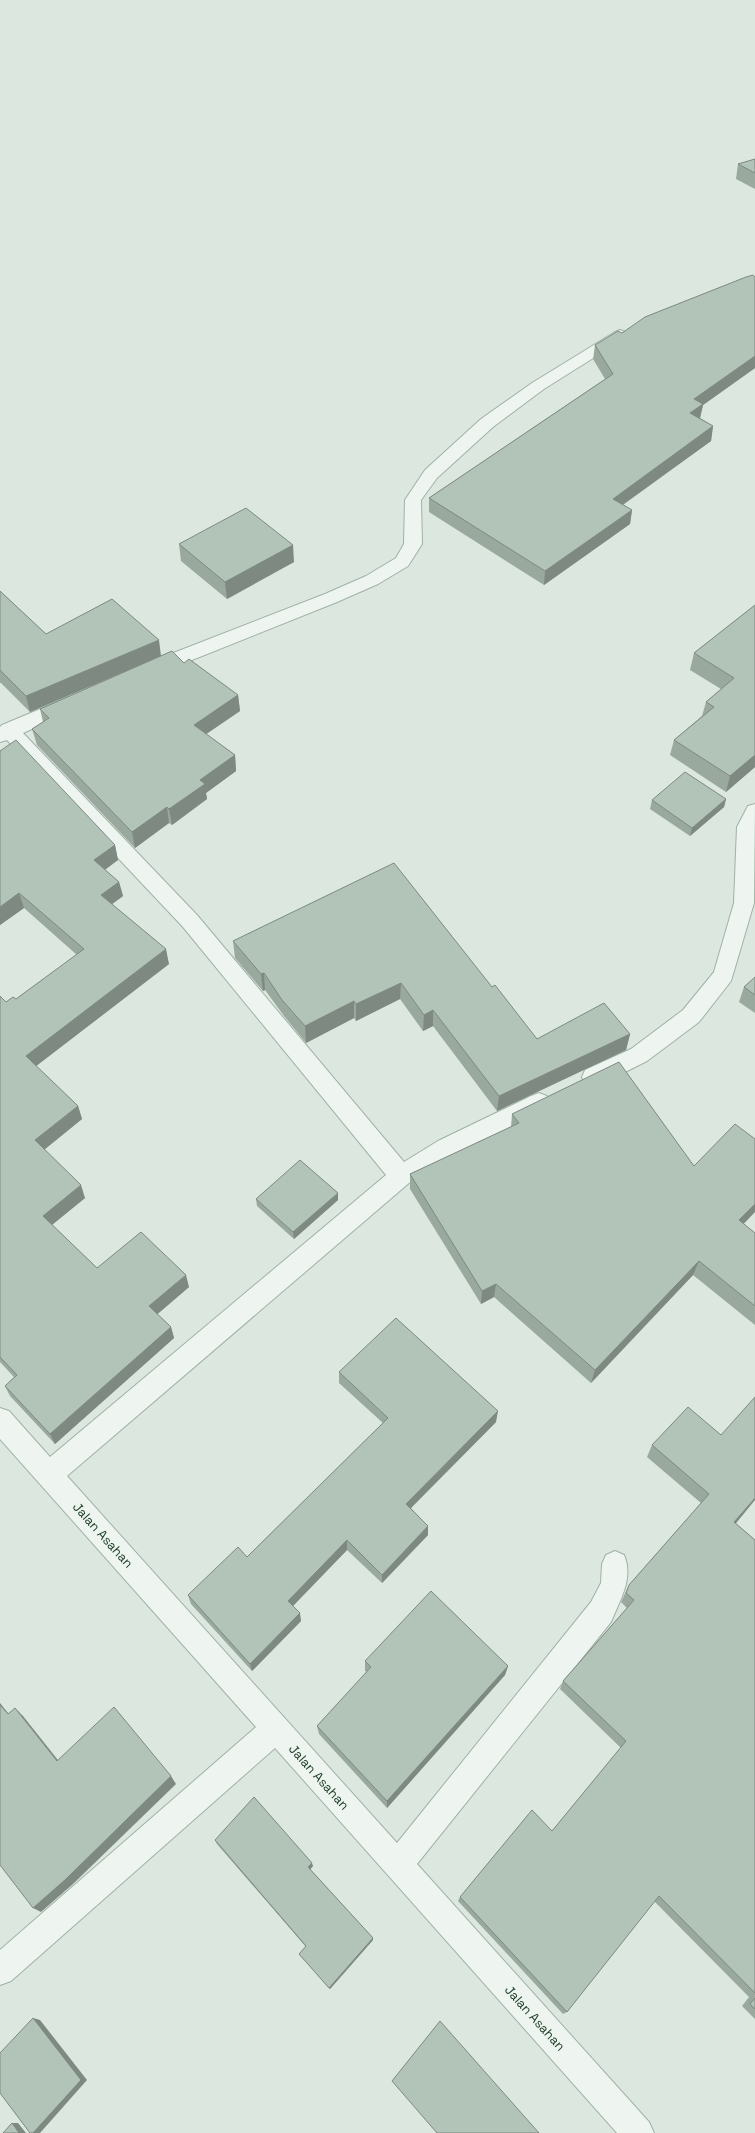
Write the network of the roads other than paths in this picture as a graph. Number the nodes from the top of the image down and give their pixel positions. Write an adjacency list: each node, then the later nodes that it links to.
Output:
1 (637, 327): 2 (street)
2 (138, 675)
3 (82, 699): 4 (street)
4 (4, 733): 6 (street)
5 (755, 811): 6 (street)
6 (401, 1176): 8 (street)
7 (0, 1420): 8 (street, Jalan Asahan)
8 (48, 1474): 10 (street, Jalan Asahan)
9 (615, 1564): 11 (street)
10 (276, 1729): 11 (street, Jalan Asahan); 12 (street)
11 (398, 1865): 13 (street, Jalan Asahan)
12 (0, 1970)
13 (638, 2133)

